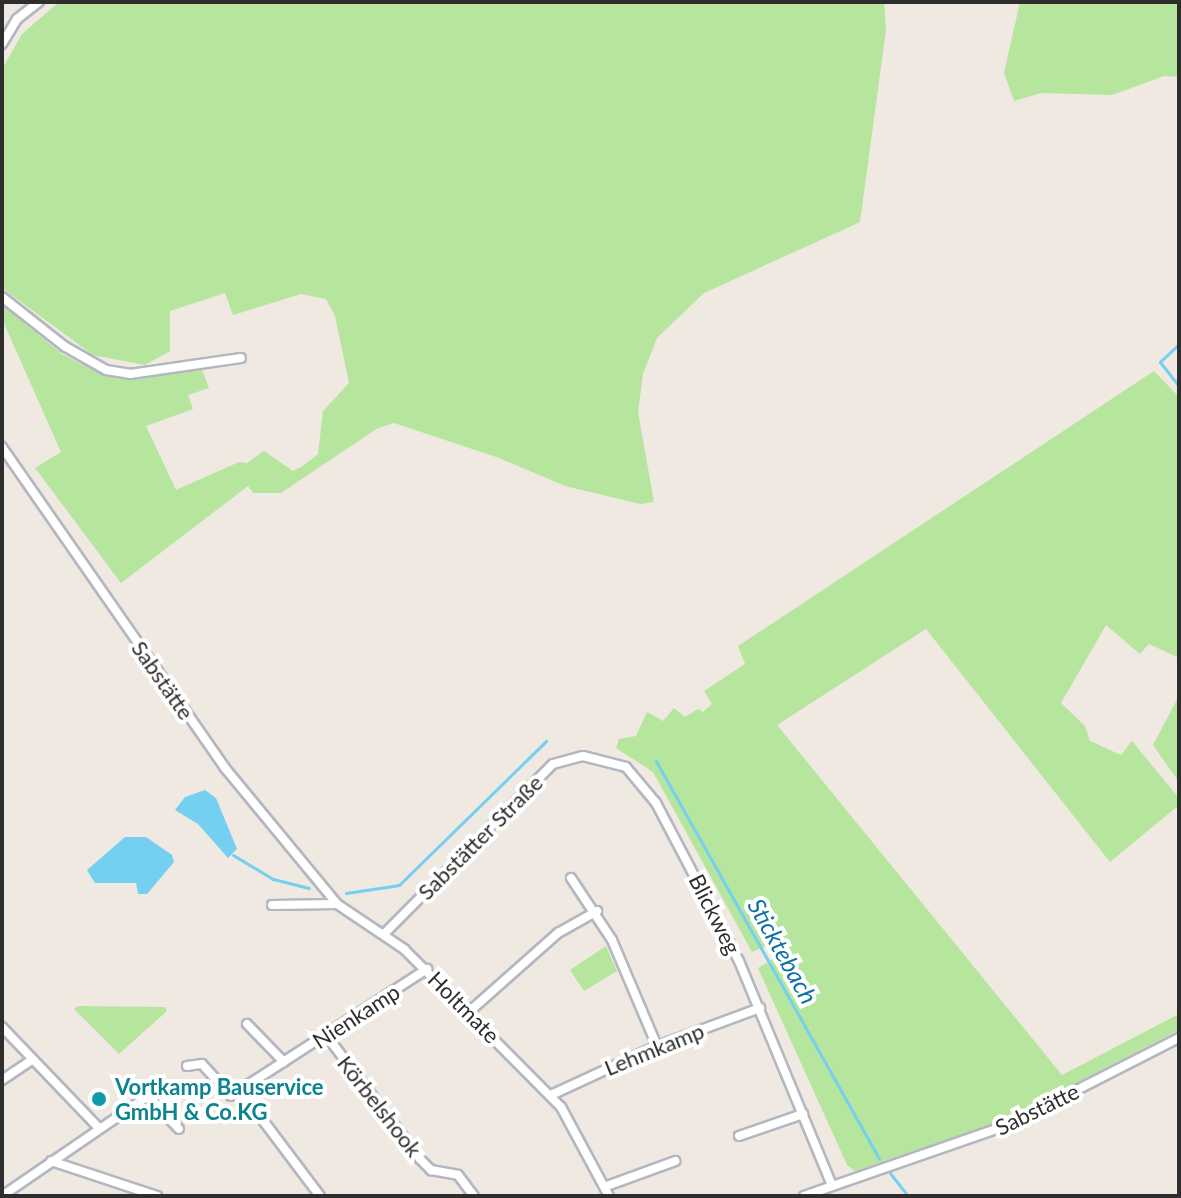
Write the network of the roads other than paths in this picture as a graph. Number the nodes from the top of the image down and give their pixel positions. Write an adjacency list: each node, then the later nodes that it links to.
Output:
1 (39, 2): 2 (street)
2 (2, 44)
3 (2, 297): 4 (street)
4 (241, 358)
5 (2, 447): 8 (street, Sabstätte)
6 (583, 756): 11 (street, Sabstätter Straße); 13 (street, Blickweg)
7 (571, 878): 10 (street)
8 (337, 904): 9 (street); 11 (street, Holtmate)
9 (272, 905)
10 (597, 911): 14 (street); 19 (street)
11 (385, 933): 12 (street, Holtmate)
12 (427, 969): 14 (street, Holtmate); 17 (street, Nienkamp)
13 (760, 1008): 19 (street, Lehmkamp); 26 (street, Blickweg)
14 (470, 1011): 25 (street, Holtmate)
15 (247, 1024): 21 (street)
16 (2, 1027): 20 (street)
17 (326, 1035): 21 (street, Nienkamp); 37 (street, Körbelshook)
18 (1179, 1038): 32 (street, Sabstätte)
19 (657, 1046): 25 (street, Lehmkamp)
20 (33, 1059): 23 (street); 27 (street)
21 (284, 1062): 24 (street, Nienkamp)
22 (187, 1066): 24 (street, Nienkamp)
23 (2, 1080)
24 (240, 1090): 36 (street)
25 (551, 1095): 33 (street, Holtmate)
26 (803, 1114): 29 (street); 32 (street, Blickweg)
27 (99, 1128): 28 (street); 30 (street)
28 (179, 1129)
29 (739, 1136)
30 (51, 1161): 34 (street); 35 (street)
31 (675, 1161): 33 (street)
32 (832, 1186): 39 (street, Sabstätte)
33 (604, 1187): 38 (street, Holtmate)
34 (2, 1196)
35 (157, 1196)
36 (320, 1196)
37 (474, 1196)
38 (609, 1196)
39 (804, 1196)

